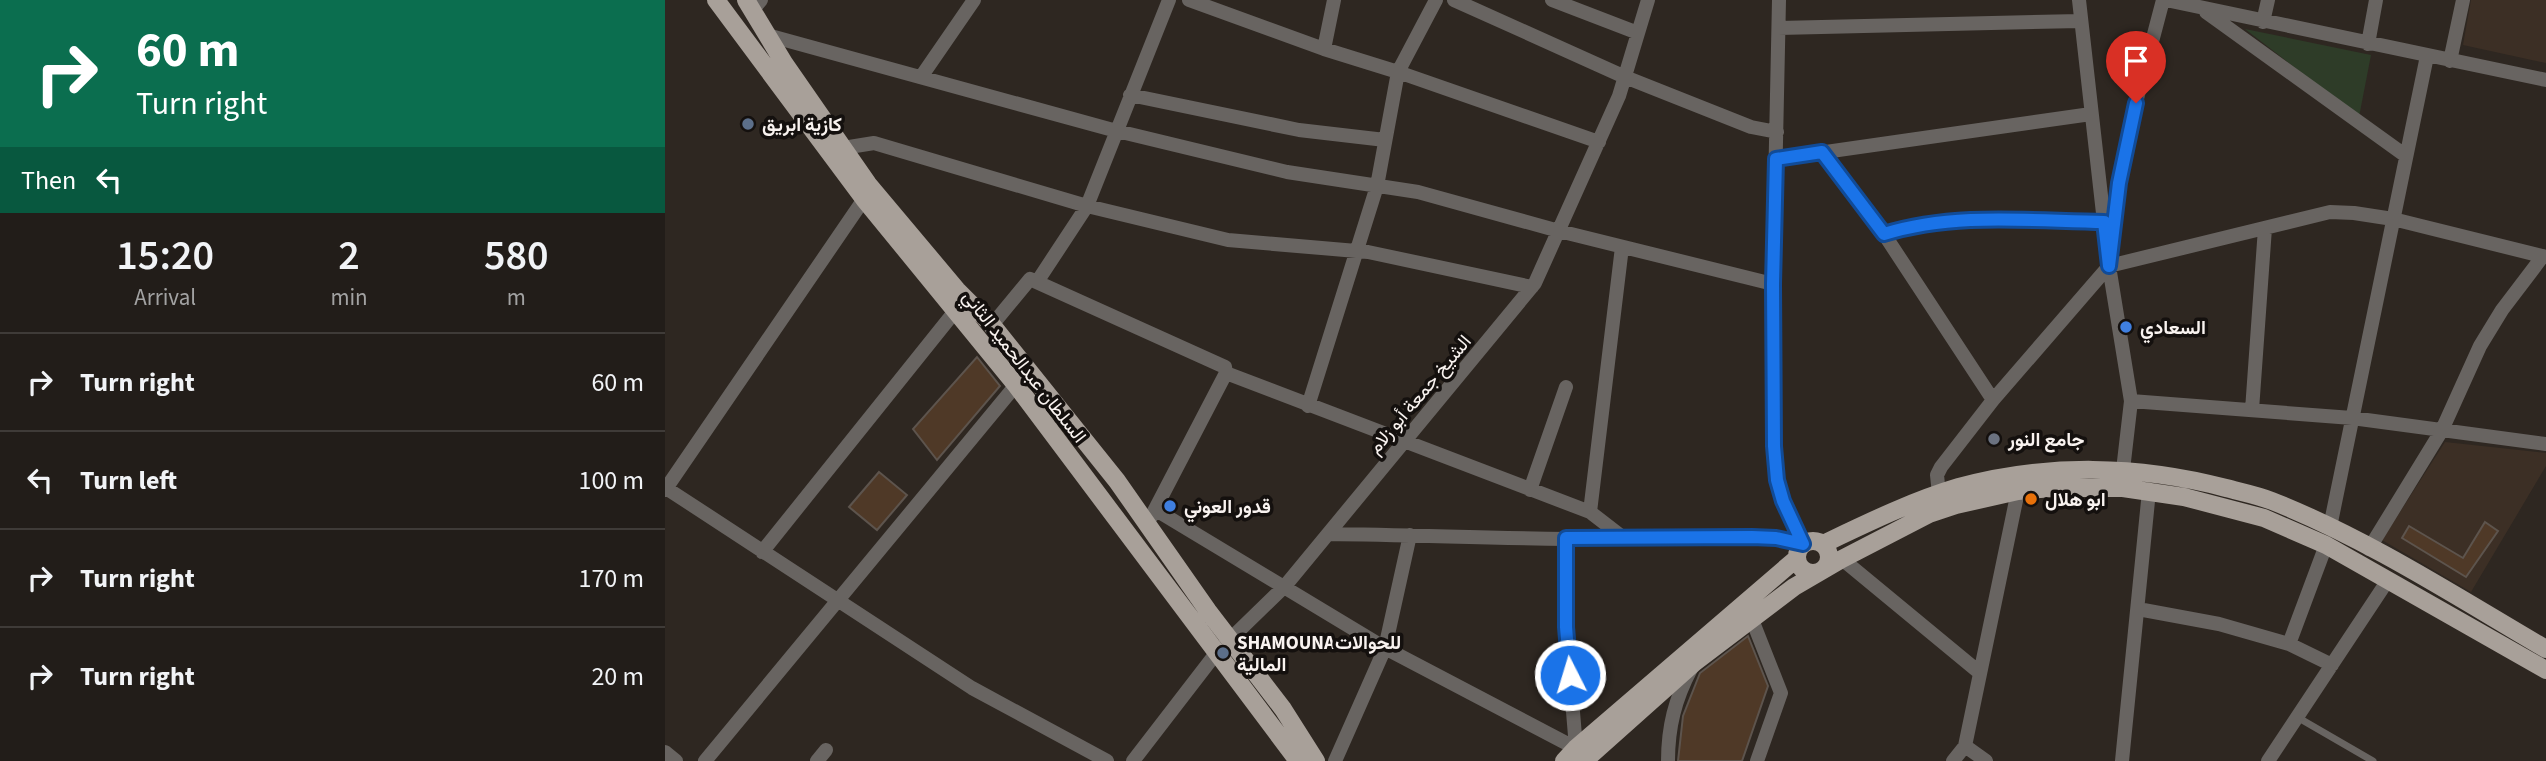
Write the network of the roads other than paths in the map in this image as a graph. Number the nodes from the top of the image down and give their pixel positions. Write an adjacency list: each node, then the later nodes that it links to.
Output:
1 (716, 0): 42 (main road, السلطان عبدالحميد الثاني)
2 (974, 0): 28 (street)
3 (1169, 0): 31 (street)
4 (1189, 0): 24 (street)
5 (1333, 0): 24 (street)
6 (1436, 0): 27 (street)
7 (1454, 0): 29 (street)
8 (1552, 0): 21 (street)
9 (1649, 0): 21 (street, الشيخ جمعة أبو زلام)
10 (1779, 0): 20 (street)
11 (2079, 0): 18 (street)
12 (2165, 0): 17 (street); 52 (street)
13 (2268, 0): 19 (street)
14 (2376, 0): 23 (street)
15 (2463, 0): 26 (street)
16 (753, 4): 22 (main road)
17 (2202, 9): 19 (street); 39 (street)
18 (2080, 21): 20 (street); 32 (street)
19 (2263, 22): 23 (street)
20 (1779, 28): 34 (street)
21 (1638, 33): 29 (street, الشيخ جمعة أبو زلام)
22 (767, 35): 28 (street); 37 (main road)
23 (2368, 44): 25 (street)
24 (1324, 49): 27 (street)
25 (2427, 56): 26 (street); 39 (street)
26 (2450, 61): 30 (street)
27 (1398, 72): 35 (street); 36 (street)
28 (921, 77): 33 (street)
29 (1625, 78): 34 (street); 36 (street, الشيخ جمعة أبو زلام)
30 (2546, 80)
31 (1130, 95): 33 (street); 35 (street)
32 (2091, 114): 38 (street); 45 (street)
33 (1116, 130): 41 (street); 43 (street)
34 (1777, 132): 40 (street)
35 (1385, 141): 41 (street)
36 (1599, 142): 47 (street, الشيخ جمعة أبو زلام)
37 (843, 148): 43 (street); 57 (main road)
38 (1822, 152): 40 (street); 48 (street)
39 (2406, 156): 44 (street)
40 (1776, 159): 54 (street)
41 (1377, 186): 47 (street); 50 (street)
42 (864, 200): 56 (main road, السلطان عبدالحميد الثاني); 71 (street)
43 (1087, 206): 50 (street); 53 (street)
44 (2393, 219): 46 (street); 51 (street); 66 (street)
45 (2104, 222): 48 (street); 52 (street)
46 (2265, 228): 52 (street); 65 (street)
47 (1559, 232): 49 (street); 55 (street, الشيخ جمعة أبو زلام)
48 (1884, 234): 62 (street)
49 (1622, 247): 54 (street); 76 (street)
50 (1358, 251): 55 (street); 64 (street)
51 (2545, 257): 67 (street)
52 (2109, 266): 62 (street); 63 (street)
53 (1037, 282): 57 (street); 59 (street)
54 (1773, 284): 87 (street)
55 (1532, 287): 68 (street, الشيخ جمعة أبو زلام)
56 (956, 310): 60 (main road, السلطان عبدالحميد الثاني); 86 (street)
57 (992, 325): 58 (main road)
58 (1030, 371): 60 (street); 77 (main road)
59 (1226, 373): 64 (street); 77 (street)
60 (1016, 385): 92 (street); 99 (main road, السلطان عبدالحميد الثاني)
61 (1566, 387): 72 (street)
62 (1993, 400): 75 (street)
63 (2131, 401): 65 (street); 70 (street)
64 (1308, 406): 68 (street)
65 (2252, 410): 66 (street)
66 (2352, 418): 67 (street); 78 (street)
67 (2442, 430): 69 (street); 85 (street)
68 (1403, 443): 72 (street); 79 (street, الشيخ جمعة أبو زلام)
69 (2546, 444)
70 (2123, 470): 75 (main road); 78 (main road)
71 (666, 489): 86 (street)
72 (1530, 490): 76 (street)
73 (2018, 491): 74 (main road); 88 (main road); 103 (street)
74 (2149, 491): 84 (main road); 93 (street)
75 (1939, 494): 83 (main road)
76 (1590, 512): 82 (street)
77 (1151, 517): 91 (street); 95 (main road)
78 (2330, 527): 85 (main road)
79 (1328, 534): 80 (street); 91 (street, الشيخ جمعة أبو زلام)
80 (1410, 535): 81 (street); 97 (street)
81 (1566, 538): 82 (street); 107 (street)
82 (1625, 539): 87 (street)
83 (1823, 544): 87 (main road); 89 (main road)
84 (2326, 545): 90 (main road); 96 (street)
85 (2369, 549): 98 (main road)
86 (762, 552): 92 (street)
87 (1799, 552): 89 (main road); 107 (main road)
88 (1842, 559): 89 (main road); 103 (street)
89 (1821, 571): 94 (main road)
90 (2388, 580): 101 (street); 102 (main road)
91 (1285, 586): 95 (street, الشيخ جمعة أبو زلام); 97 (street)
92 (837, 602): 109 (street); 110 (street)
93 (2138, 609): 96 (street); 119 (street)
94 (1751, 617): 100 (main road); 116 (street)
95 (1230, 638): 99 (street, الشيخ جمعة أبو زلام); 113 (main road)
96 (2289, 644): 101 (street)
97 (1385, 648): 107 (street); 114 (street)
98 (2546, 649)
99 (1217, 652): 111 (street, الشيخ جمعة أبو زلام); 112 (main road, السلطان عبدالحميد الثاني)
100 (1695, 662): 107 (main road); 115 (street)
101 (2332, 665): 104 (street)
102 (2546, 670)
103 (1980, 673): 105 (street)
104 (2297, 717): 120 (street); 121 (lane)
105 (1965, 746): 117 (street); 118 (street)
106 (665, 752): 108 (street)
107 (1578, 756)
108 (676, 761)
109 (705, 761)
110 (1107, 761)
111 (1133, 761)
112 (1298, 761)
113 (1316, 761)
114 (1335, 761)
115 (1668, 761)
116 (1757, 761)
117 (1953, 761)
118 (1986, 761)
119 (2122, 761)
120 (2268, 761)
121 (2373, 761)

